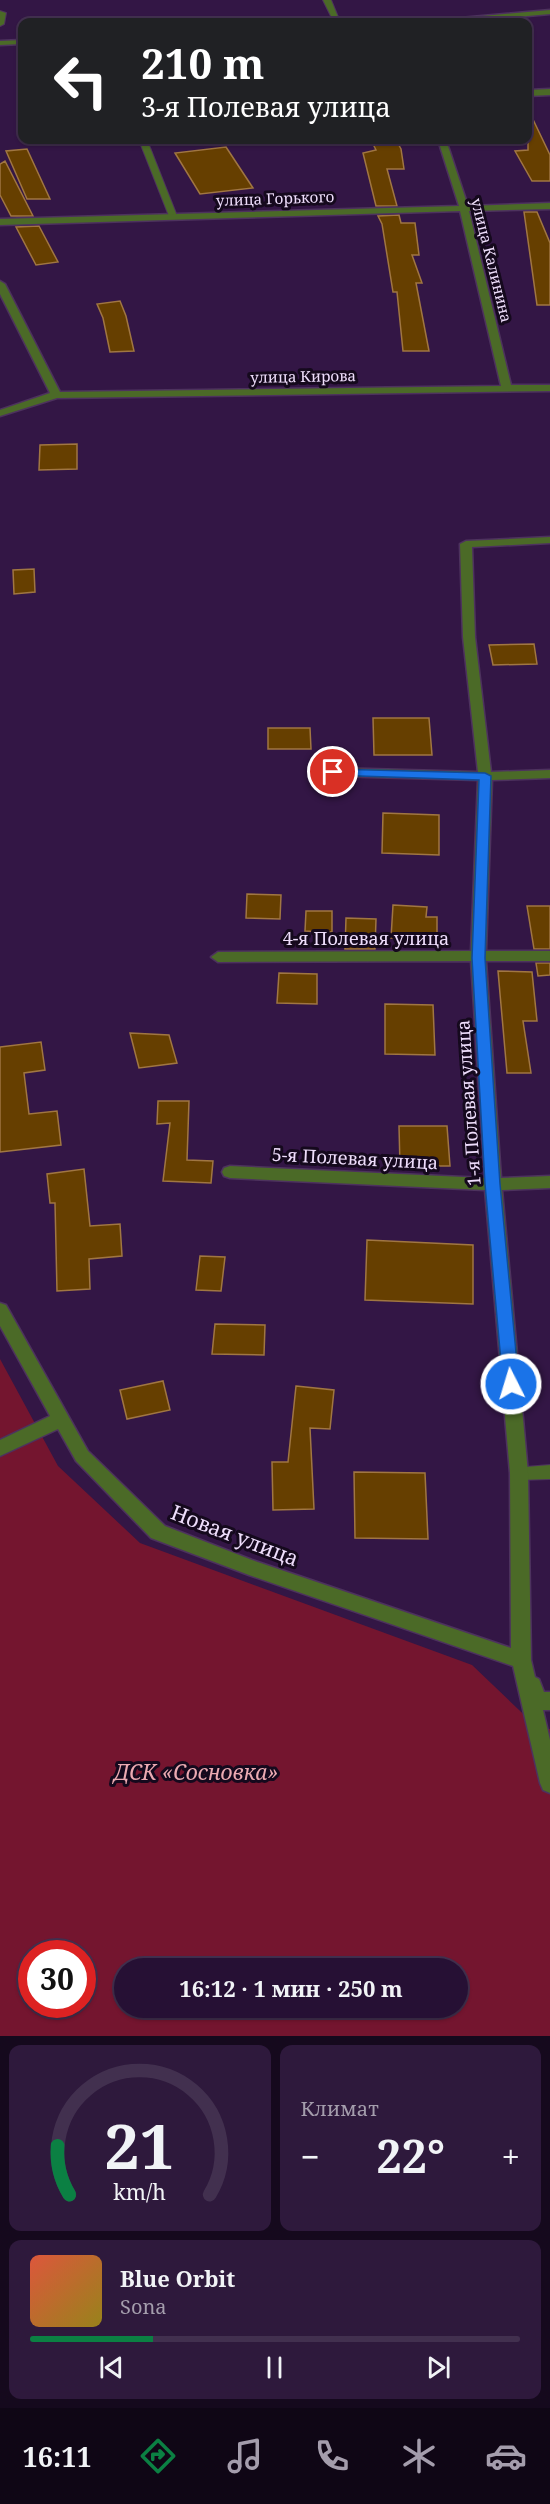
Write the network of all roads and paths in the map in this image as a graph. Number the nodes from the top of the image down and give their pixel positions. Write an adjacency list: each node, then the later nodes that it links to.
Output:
1 (327, 0): 4 (lane)
2 (550, 12): 5 (street)
3 (0, 13): 6 (lane)
4 (335, 18)
5 (483, 18)
6 (0, 24)
7 (18, 42): 8 (street)
8 (0, 43)
9 (550, 92): 10 (street)
10 (532, 93)
11 (145, 144): 15 (lane)
12 (443, 144): 14 (street, улица Калинина)
13 (550, 206): 14 (street, улица Горького)
14 (464, 208): 15 (street, улица Горького); 19 (street, улица Калинина)
15 (172, 216): 16 (street, улица Горького)
16 (0, 222)
17 (0, 284): 20 (street)
18 (550, 388): 19 (street, улица Кирова)
19 (507, 389): 20 (street, улица Кирова)
20 (56, 395): 21 (street)
21 (0, 413)
22 (550, 540): 25 (street, 1-я Полевая улица)
23 (333, 772): 25 (street)
24 (550, 774): 25 (street)
25 (485, 776): 28 (street, 1-я Полевая улица)
26 (550, 956): 28 (street, 4-я Полевая улица)
27 (218, 957): 28 (street, 4-я Полевая улица)
28 (478, 958): 31 (street, 1-я Полевая улица)
29 (230, 1172): 31 (street, 5-я Полевая улица)
30 (550, 1182): 31 (street, 5-я Полевая улица)
31 (493, 1184): 36 (street, 1-я Полевая улица)
32 (0, 1310): 33 (street, Новая улица)
33 (62, 1419): 34 (street); 37 (street, Новая улица)
34 (0, 1448)
35 (550, 1472): 36 (lane)
36 (519, 1473): 37 (street, 1-я Полевая улица)
37 (521, 1660): 38 (street); 39 (street)
38 (550, 1701)
39 (550, 1784)

